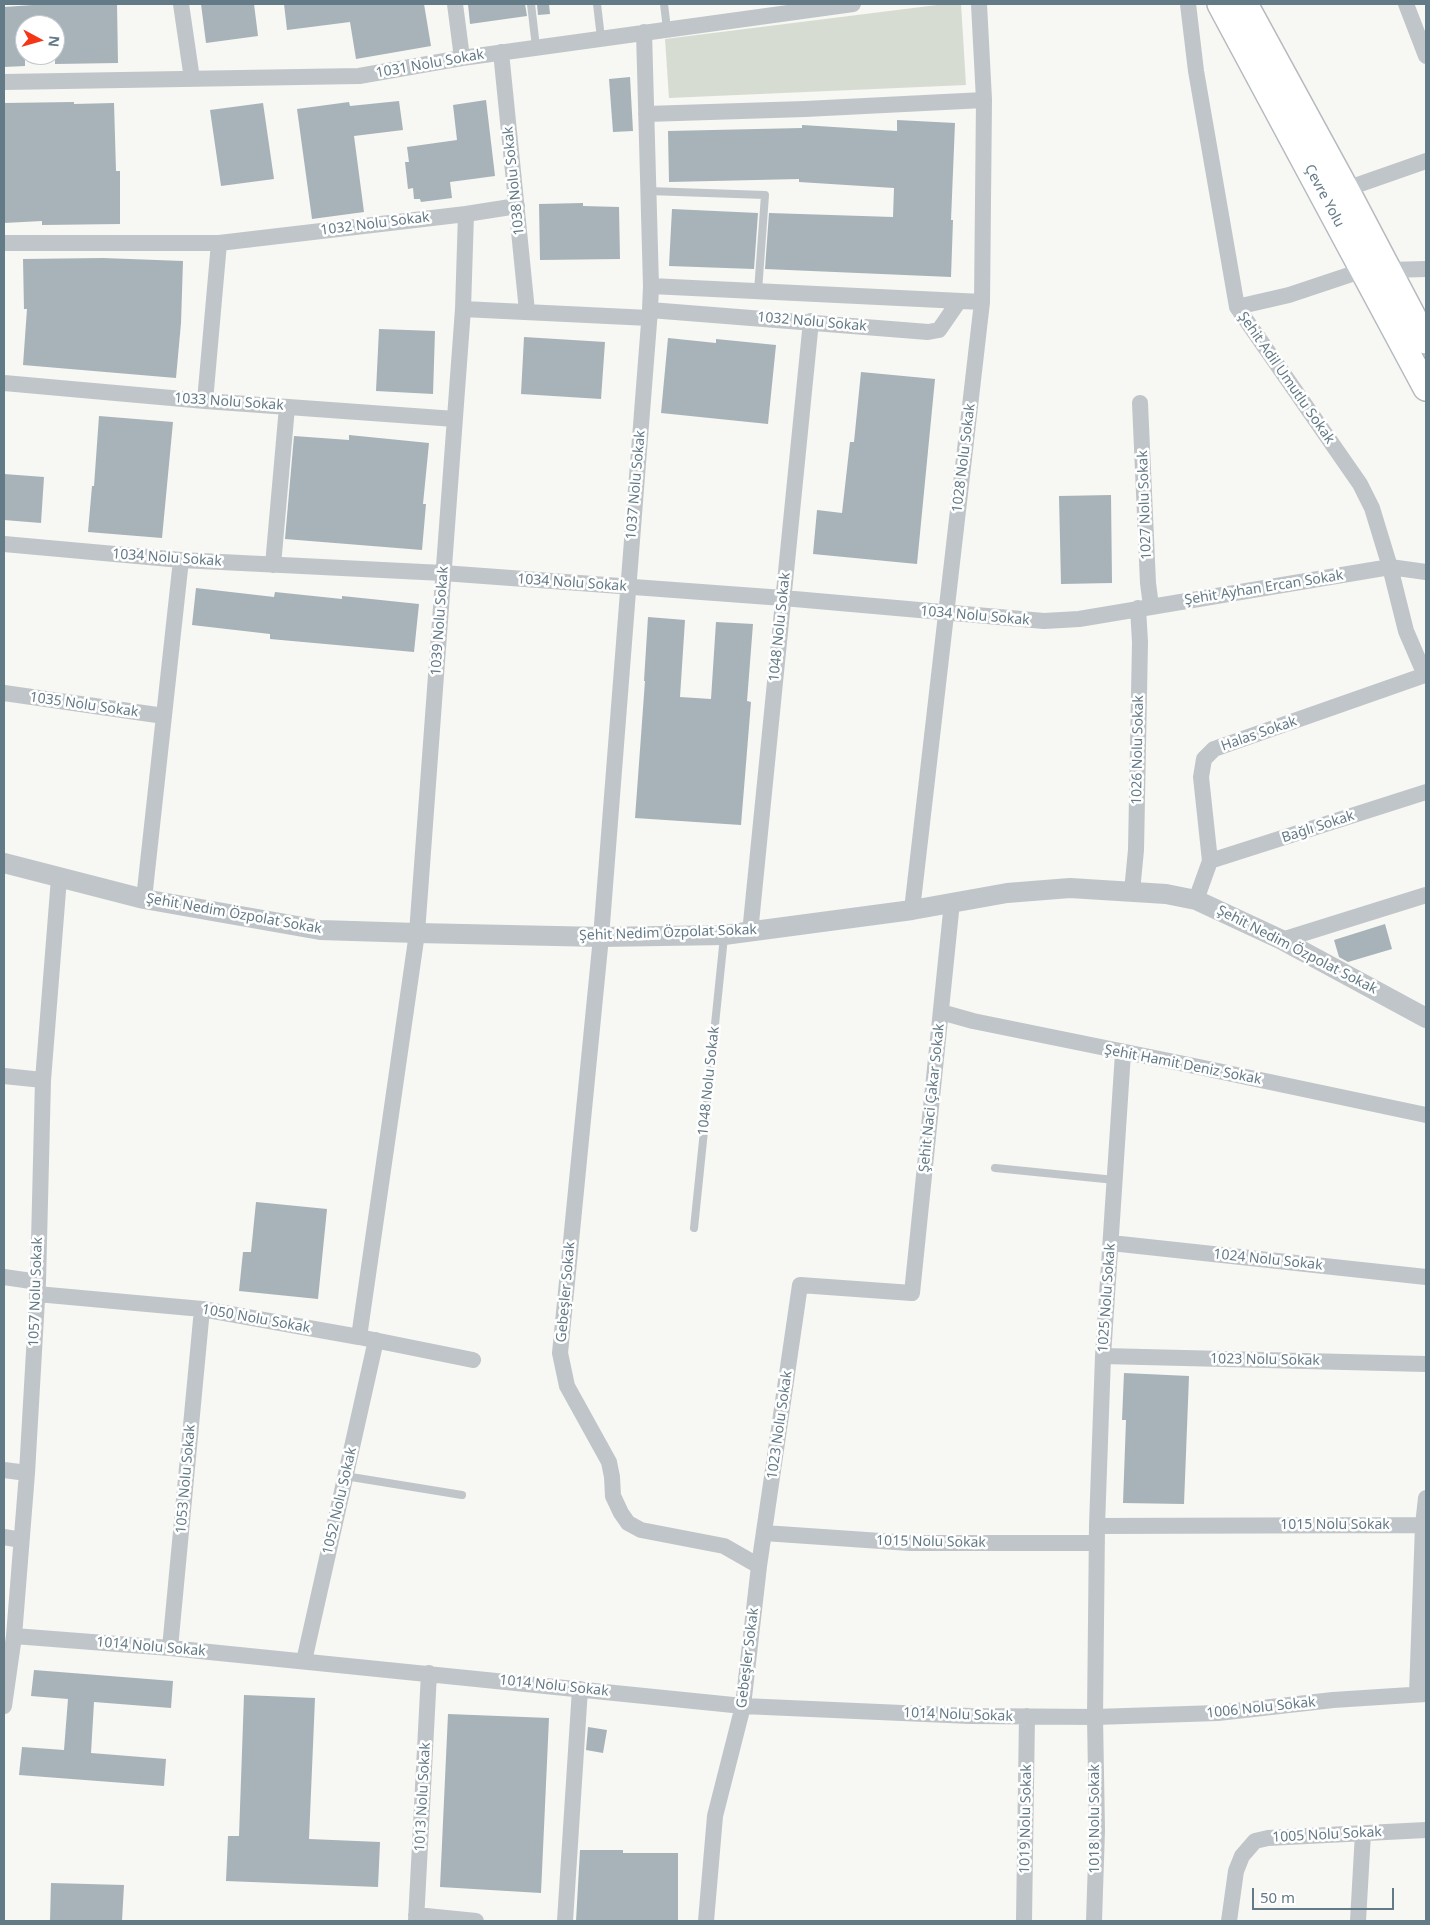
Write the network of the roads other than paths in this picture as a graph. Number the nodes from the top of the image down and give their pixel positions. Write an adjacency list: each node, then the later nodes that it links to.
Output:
1 (181, 4): 19 (street)
2 (455, 4): 18 (street)
3 (531, 4): 15 (lane)
4 (597, 4): 14 (lane)
5 (664, 4): 12 (lane)
6 (853, 4): 12 (street, 1031 Nolu Sokak)
7 (978, 4): 21 (street, 1028 Nolu Sokak)
8 (1188, 4): 37 (street, Şehit Adil Umutlu Sokak)
9 (1220, 4): 31 (main road, Çevre Yolu)
10 (1245, 4): 24 (main road, Çevre Yolu)
11 (1406, 4): 17 (street)
12 (667, 29): 13 (street, 1031 Nolu Sokak)
13 (644, 32): 14 (street, 1031 Nolu Sokak); 22 (street, 1037 Nolu Sokak)
14 (601, 38): 15 (street, 1031 Nolu Sokak)
15 (536, 47): 16 (street, 1031 Nolu Sokak)
16 (502, 52): 18 (street, 1031 Nolu Sokak); 26 (street, 1038 Nolu Sokak)
17 (1426, 56)
18 (462, 58): 19 (street, 1031 Nolu Sokak)
19 (192, 79): 20 (street, 1031 Nolu Sokak)
20 (4, 82)
21 (984, 100): 22 (street); 36 (street, 1028 Nolu Sokak)
22 (646, 114): 25 (street, 1037 Nolu Sokak)
23 (1426, 161): 24 (street)
24 (1346, 188): 32 (main road, Çevre Yolu)
25 (648, 191): 33 (street, 1037 Nolu Sokak); 34 (lane)
26 (517, 206): 27 (street, 1032 Nolu Sokak); 39 (street, 1038 Nolu Sokak)
27 (466, 214): 29 (street, 1032 Nolu Sokak); 38 (street)
28 (4, 243): 29 (street, 1032 Nolu Sokak)
29 (219, 243): 45 (street)
30 (1426, 268): 32 (street)
31 (1364, 270): 37 (street); 44 (main road, Çevre Yolu)
32 (1389, 270): 42 (main road, Çevre Yolu)
33 (651, 286): 34 (street); 40 (street, 1037 Nolu Sokak)
34 (758, 291): 35 (street)
35 (959, 301): 36 (street); 41 (street, 1032 Nolu Sokak)
36 (982, 302): 58 (street, 1028 Nolu Sokak)
37 (1237, 307): 52 (street, Şehit Adil Umutlu Sokak)
38 (463, 309): 39 (street, 1032 Nolu Sokak); 48 (street, 1039 Nolu Sokak)
39 (527, 310): 40 (street, 1032 Nolu Sokak)
40 (649, 314): 41 (street, 1032 Nolu Sokak); 55 (street, 1037 Nolu Sokak)
41 (811, 321): 56 (street, 1048 Nolu Sokak)
42 (1426, 341)
43 (4, 383): 45 (street, 1033 Nolu Sokak)
44 (1426, 388)
45 (205, 401): 47 (street, 1033 Nolu Sokak)
46 (1140, 403): 57 (street, 1027 Nolu Sokak)
47 (287, 407): 48 (street, 1033 Nolu Sokak); 51 (street)
48 (455, 419): 54 (street, 1039 Nolu Sokak)
49 (4, 544): 50 (street, 1034 Nolu Sokak)
50 (181, 560): 51 (street, 1034 Nolu Sokak); 61 (street)
51 (273, 565): 54 (street, 1034 Nolu Sokak)
52 (1390, 567): 53 (street, Şehit Ayhan Ercan Sokak); 57 (street, Şehit Ayhan Ercan Sokak); 59 (street, Şehit Adil Umutlu Sokak)
53 (1426, 572)
54 (443, 573): 55 (street, 1034 Nolu Sokak); 72 (street, 1039 Nolu Sokak)
55 (628, 588): 56 (street, 1034 Nolu Sokak); 75 (street, 1037 Nolu Sokak)
56 (783, 598): 58 (street, 1034 Nolu Sokak); 73 (street, 1048 Nolu Sokak)
57 (1145, 607): 58 (street, 1034 Nolu Sokak); 66 (street, 1026 Nolu Sokak)
58 (946, 613): 71 (street, 1028 Nolu Sokak)
59 (1425, 675): 63 (street, Halas Sokak)
60 (4, 694): 61 (street, 1035 Nolu Sokak)
61 (164, 716): 68 (street)
62 (1426, 792): 63 (street, Bağlı Sokak)
63 (1210, 861): 69 (street, Halas Sokak)
64 (4, 863): 65 (street, Şehit Nedim Özpolat Sokak)
65 (59, 878): 68 (street, Şehit Nedim Özpolat Sokak); 81 (street, 1057 Nolu Sokak)
66 (1132, 891): 69 (street, Şehit Nedim Özpolat Sokak); 70 (street, Şehit Nedim Özpolat Sokak)
67 (1426, 895): 76 (street)
68 (144, 899): 72 (street, Şehit Nedim Özpolat Sokak)
69 (1196, 900): 76 (street, Şehit Nedim Özpolat Sokak)
70 (952, 902): 71 (street, Şehit Nedim Özpolat Sokak); 77 (street, Şehit Naci Çakar Sokak)
71 (912, 910): 73 (street, Şehit Nedim Özpolat Sokak)
72 (417, 933): 75 (street, Şehit Nedim Özpolat Sokak); 92 (street, 1039 Nolu Sokak)
73 (750, 933): 74 (street, Şehit Nedim Özpolat Sokak)
74 (724, 935): 75 (street, Şehit Nedim Özpolat Sokak); 85 (lane, 1048 Nolu Sokak)
75 (601, 937): 108 (street, Gebeşler Sokak)
76 (1282, 940): 78 (street, Şehit Nedim Özpolat Sokak)
77 (941, 1012): 79 (street, Şehit Hamit Deniz Sokak); 89 (street, Şehit Naci Çakar Sokak)
78 (1426, 1018)
79 (1123, 1052): 82 (street, Şehit Hamit Deniz Sokak); 84 (street, 1025 Nolu Sokak)
80 (4, 1076): 81 (street)
81 (43, 1080): 90 (street, 1057 Nolu Sokak)
82 (1426, 1115)
83 (995, 1168): 84 (lane)
84 (1115, 1180): 86 (street, 1025 Nolu Sokak)
85 (694, 1228)
86 (1110, 1243): 88 (street, 1024 Nolu Sokak); 94 (street, 1025 Nolu Sokak)
87 (4, 1277): 90 (street, 1050 Nolu Sokak)
88 (1426, 1277)
89 (800, 1285): 104 (street, 1023 Nolu Sokak)
90 (37, 1288): 91 (street, 1050 Nolu Sokak); 98 (street, 1057 Nolu Sokak)
91 (202, 1309): 92 (street, 1050 Nolu Sokak); 110 (street, 1053 Nolu Sokak)
92 (360, 1337): 93 (street, 1050 Nolu Sokak)
93 (376, 1340): 95 (street, 1050 Nolu Sokak); 99 (street, 1052 Nolu Sokak)
94 (1103, 1356): 96 (street, 1023 Nolu Sokak); 103 (street, 1025 Nolu Sokak)
95 (473, 1360)
96 (1426, 1364)
97 (4, 1470): 98 (street)
98 (27, 1473): 106 (street, 1057 Nolu Sokak)
99 (345, 1476): 100 (lane); 111 (street, 1052 Nolu Sokak)
100 (462, 1495)
101 (1426, 1498): 102 (street)
102 (1423, 1525): 103 (street, 1015 Nolu Sokak); 114 (street)
103 (1097, 1526): 107 (street, 1025 Nolu Sokak)
104 (764, 1533): 107 (street, 1015 Nolu Sokak); 108 (street, 1023 Nolu Sokak)
105 (4, 1537): 106 (street)
106 (21, 1540): 109 (street, 1057 Nolu Sokak)
107 (1097, 1543): 118 (street, 1018 Nolu Sokak)
108 (759, 1566): 116 (street, Gebeşler Sokak)
109 (14, 1636): 110 (street, 1014 Nolu Sokak); 115 (street, 1057 Nolu Sokak)
110 (170, 1648): 111 (street, 1014 Nolu Sokak)
111 (304, 1661): 112 (street, 1014 Nolu Sokak)
112 (429, 1673): 113 (street, 1014 Nolu Sokak); 121 (street, 1013 Nolu Sokak)
113 (580, 1689): 116 (street, 1014 Nolu Sokak); 123 (street)
114 (1422, 1694): 118 (street, 1006 Nolu Sokak)
115 (4, 1706)
116 (743, 1706): 117 (street, 1014 Nolu Sokak); 124 (street, Gebeşler Sokak)
117 (1028, 1716): 118 (street, 1014 Nolu Sokak); 125 (street, 1019 Nolu Sokak)
118 (1095, 1717): 126 (street, 1018 Nolu Sokak)
119 (1426, 1830): 120 (street, 1005 Nolu Sokak)
120 (1363, 1833): 127 (street, 1005 Nolu Sokak); 128 (street)
121 (416, 1918): 122 (street)
122 (476, 1921)
123 (565, 1921)
124 (706, 1921)
125 (1024, 1921)
126 (1094, 1921)
127 (1229, 1921)
128 (1358, 1921)

